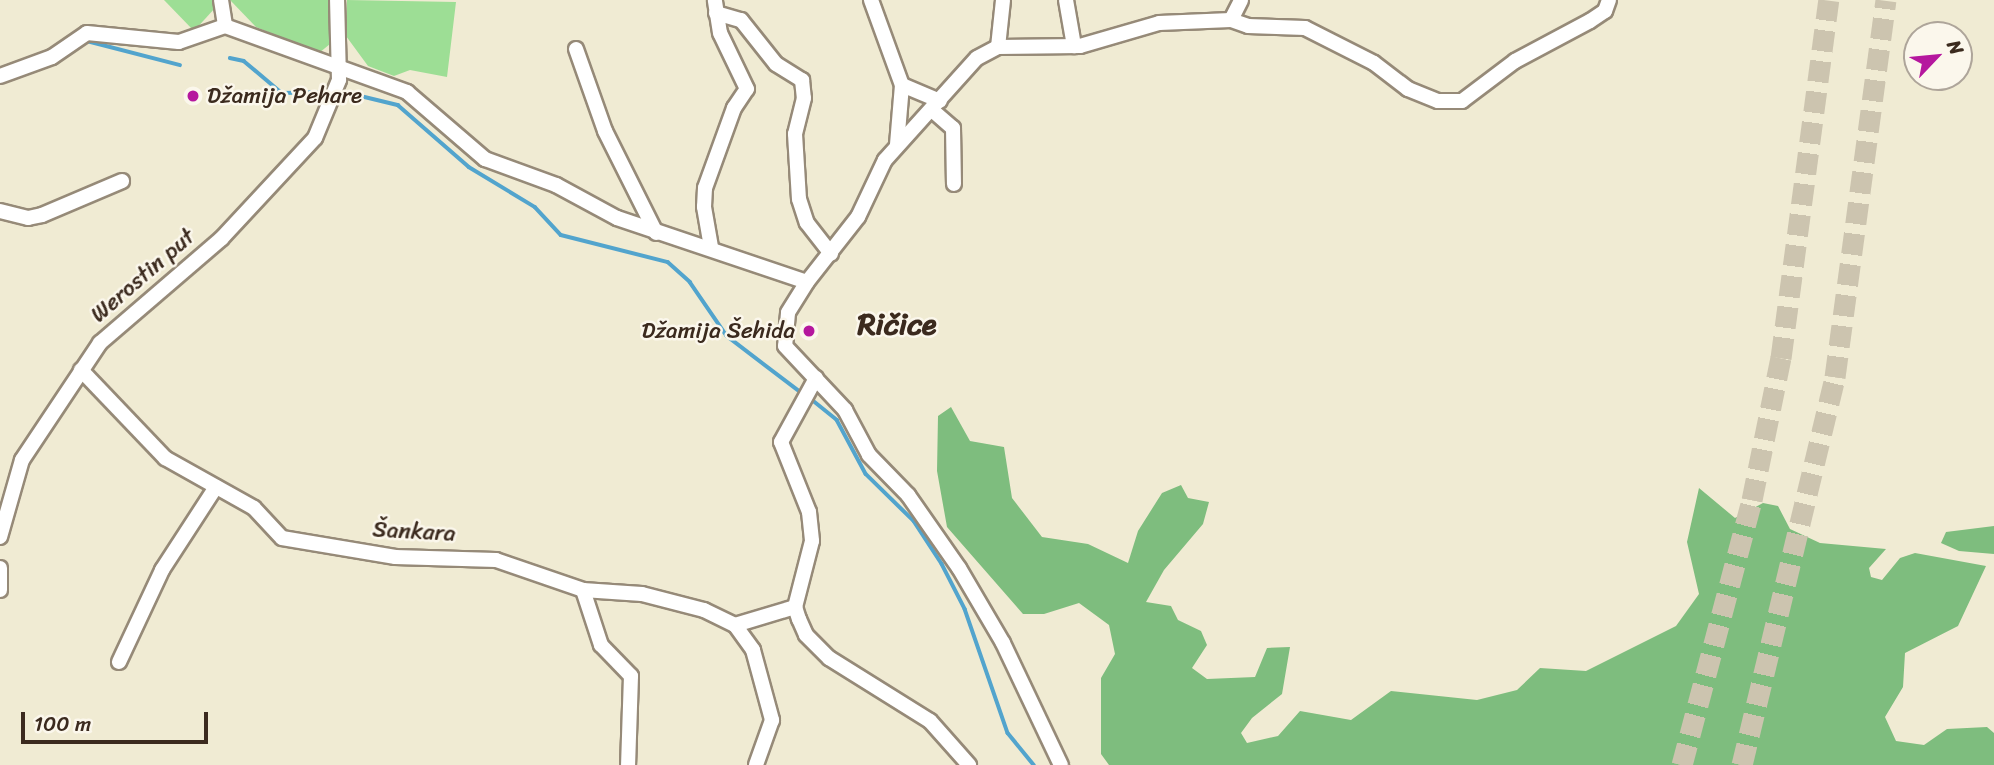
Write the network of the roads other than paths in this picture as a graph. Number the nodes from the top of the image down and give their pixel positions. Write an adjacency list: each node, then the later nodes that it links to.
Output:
1 (220, 0): 10 (street)
2 (337, 0): 14 (street, Werostin put)
3 (871, 0): 16 (street)
4 (1003, 0): 12 (street)
5 (1066, 0): 11 (street)
6 (1241, 0): 9 (street)
7 (1609, 0): 9 (street)
8 (716, 6): 23 (street); 24 (street)
9 (1231, 20): 11 (street)
10 (225, 26): 14 (street); 15 (street)
11 (1074, 46): 12 (street)
12 (998, 47): 17 (street)
13 (576, 49): 22 (street)
14 (338, 67): 22 (street); 26 (street, Werostin put)
15 (0, 76)
16 (902, 85): 17 (street); 18 (street)
17 (936, 105): 18 (street); 20 (street)
18 (897, 145): 24 (street)
19 (122, 181): 21 (street)
20 (954, 184)
21 (0, 211)
22 (656, 233): 23 (street)
23 (712, 247): 25 (street)
24 (831, 254): 25 (street)
25 (807, 282): 27 (street)
26 (80, 370): 28 (street, Šankara); 29 (street, Werostin put)
27 (816, 378): 33 (street); 39 (street)
28 (216, 487): 32 (street, Šankara); 35 (street)
29 (0, 537)
30 (0, 568): 31 (street)
31 (0, 590)
32 (583, 590): 34 (street, Šankara); 36 (street)
33 (795, 607): 34 (street); 38 (street)
34 (735, 625): 37 (street)
35 (119, 662)
36 (628, 765)
37 (756, 765)
38 (969, 765)
39 (1061, 765)

